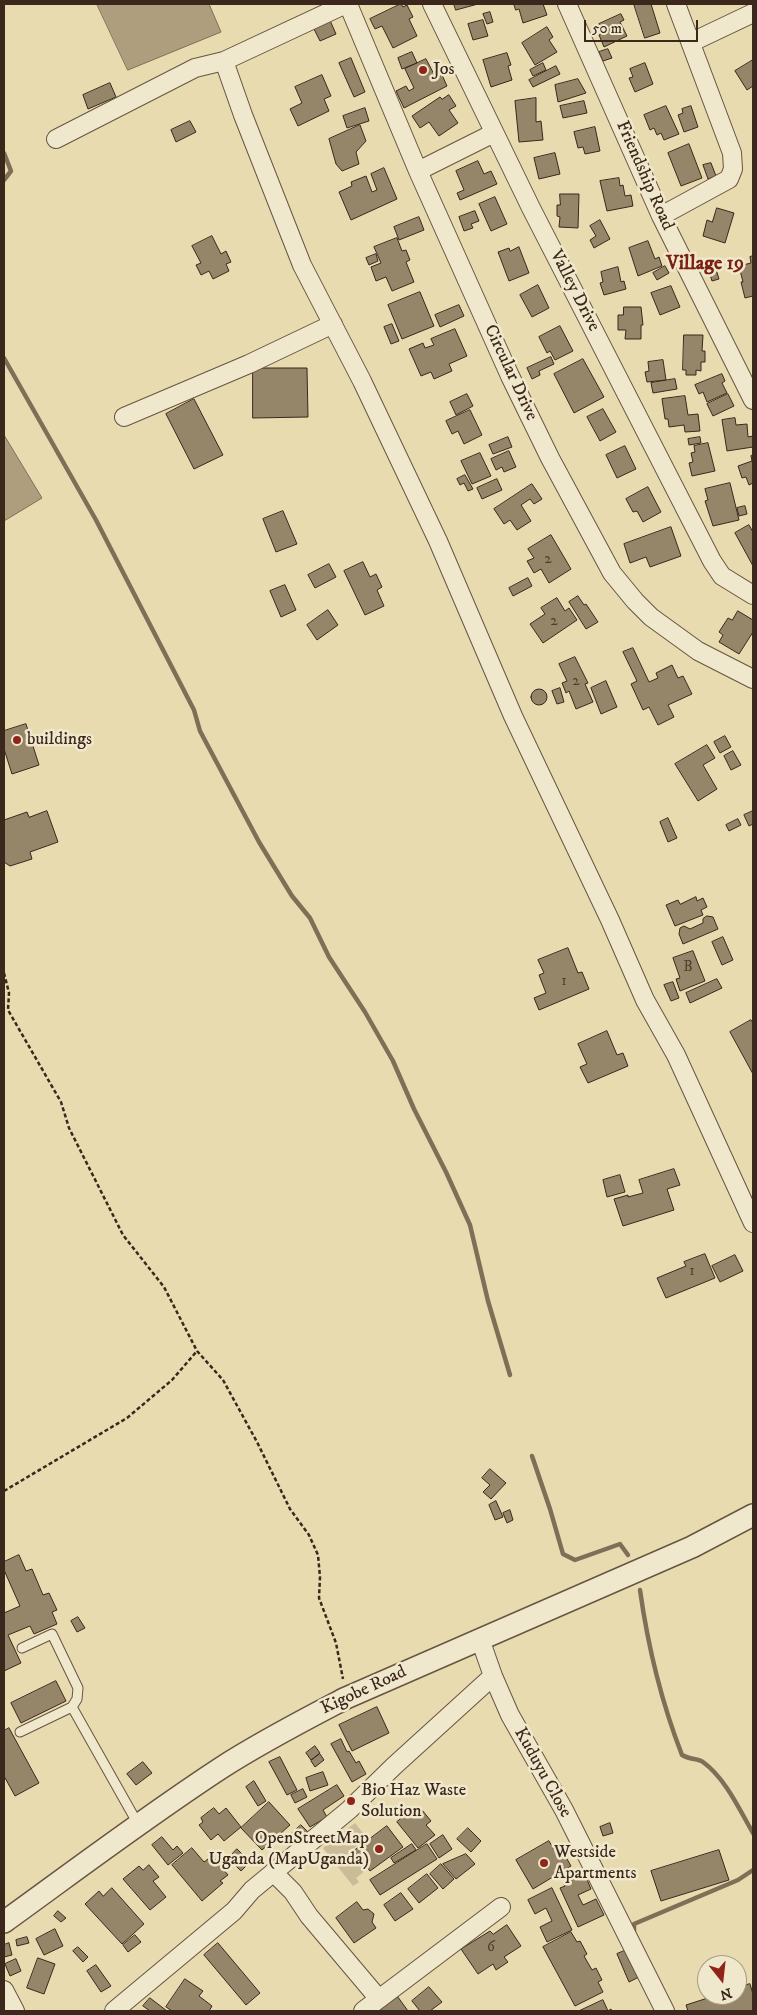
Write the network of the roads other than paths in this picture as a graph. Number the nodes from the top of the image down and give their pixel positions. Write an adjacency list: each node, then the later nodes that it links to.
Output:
1 (347, 4): 7 (street); 10 (street, Circular Drive)
2 (432, 4): 8 (street, Valley Drive)
3 (566, 4): 11 (street, Friendship Road)
4 (676, 4): 6 (street)
5 (753, 12): 6 (street)
6 (692, 42): 11 (street)
7 (224, 61): 9 (street); 12 (street)
8 (494, 133): 10 (street); 15 (street, Valley Drive)
9 (56, 140)
10 (418, 171): 16 (street, Circular Drive)
11 (661, 216): 13 (street, Friendship Road)
12 (333, 324): 14 (street); 17 (street)
13 (753, 400)
14 (124, 417)
15 (753, 595)
16 (753, 681)
17 (753, 1223)
18 (753, 1515): 19 (street, Kigobe Road)
19 (480, 1639): 21 (street, Kuduyu Close); 24 (street, Kigobe Road)
20 (22, 1648): 22 (lane)
21 (493, 1676): 25 (street); 33 (street, Kuduyu Close)
22 (72, 1707): 23 (lane); 24 (lane)
23 (20, 1732)
24 (138, 1824): 27 (street, Kigobe Road)
25 (273, 1872): 29 (street); 31 (street)
26 (501, 1907): 29 (street)
27 (4, 1922)
28 (4, 1990): 30 (street)
29 (378, 1999): 32 (street)
30 (15, 2011)
31 (114, 2011)
32 (363, 2011)
33 (665, 2011)

